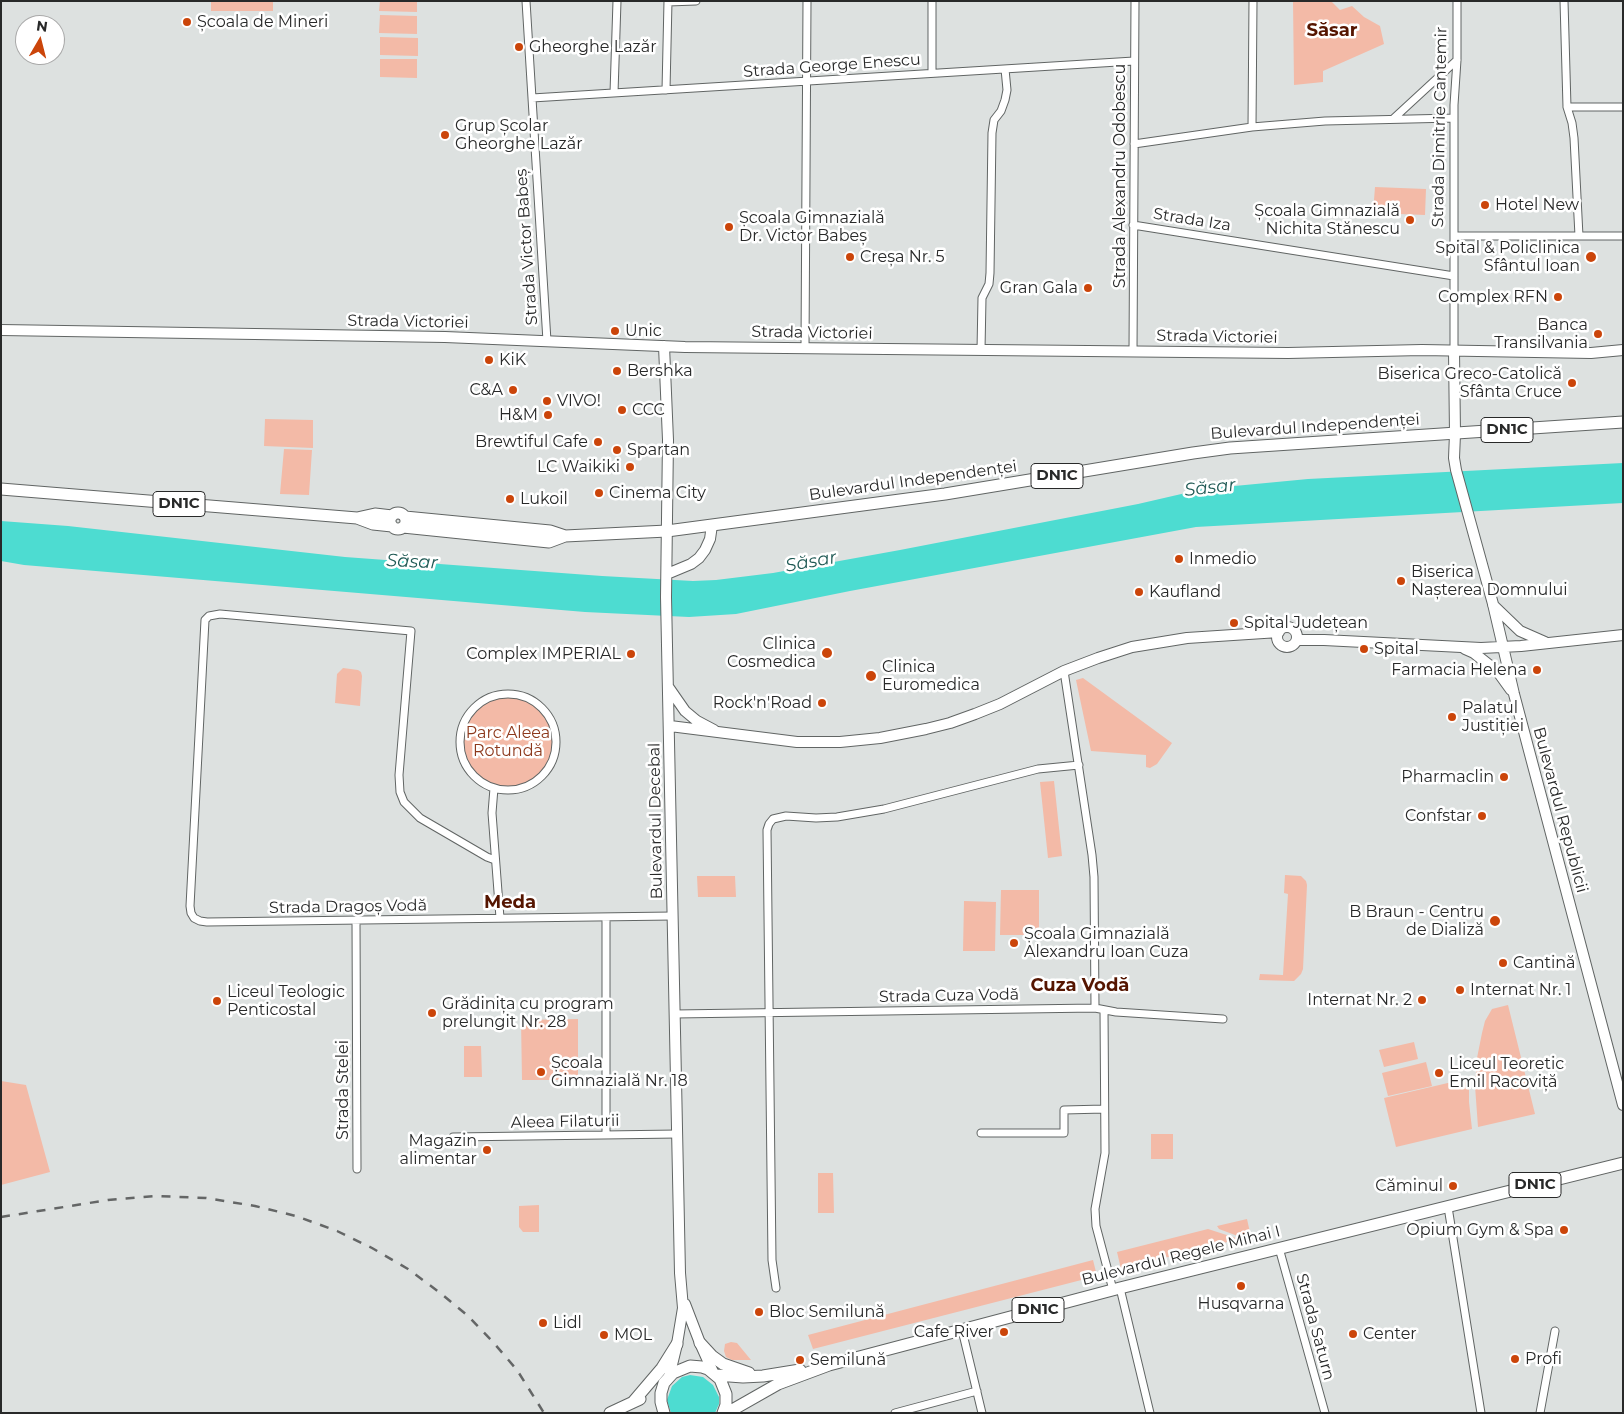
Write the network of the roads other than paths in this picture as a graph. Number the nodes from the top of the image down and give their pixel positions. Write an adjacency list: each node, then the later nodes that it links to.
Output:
1 (526, 1): 18 (street, Strada Victor Babeș)
2 (617, 1): 17 (street)
3 (668, 1): 4 (street); 16 (street)
4 (696, 1)
5 (807, 1): 15 (street)
6 (932, 1): 14 (street)
7 (1134, 1): 12 (street, Strada Alexandru Odobescu)
8 (1253, 1): 23 (street)
9 (1457, 1): 11 (street, Strada Dimitrie Cantemir)
10 (1564, 1): 19 (street)
11 (1457, 60): 21 (street, Strada Dimitrie Cantemir); 22 (street)
12 (1134, 61): 13 (street, Strada George Enescu); 24 (street, Strada Alexandru Odobescu)
13 (1005, 69): 14 (street, Strada George Enescu); 34 (street)
14 (932, 73): 15 (street, Strada George Enescu)
15 (806, 81): 16 (street, Strada George Enescu); 33 (street)
16 (666, 90): 17 (street, Strada George Enescu)
17 (614, 93): 18 (street, Strada George Enescu)
18 (532, 98): 31 (street, Strada Victor Babeș)
19 (1567, 107): 20 (street); 27 (street)
20 (1623, 107)
21 (1454, 118): 22 (street); 26 (street, Strada Dimitrie Cantemir)
22 (1393, 119): 23 (street)
23 (1252, 127): 24 (street)
24 (1134, 144): 25 (street, Strada Alexandru Odobescu)
25 (1133, 224): 29 (street, Strada Iza); 36 (street, Strada Alexandru Odobescu)
26 (1454, 236): 27 (street); 29 (street, Strada Dimitrie Cantemir)
27 (1579, 236): 28 (street)
28 (1623, 236)
29 (1454, 276): 37 (street, Strada Dimitrie Cantemir)
30 (1, 330): 31 (street, Strada Victoriei)
31 (547, 341): 32 (street, Strada Victoriei)
32 (664, 346): 33 (street, Strada Victoriei); 42 (street, Bulevardul Decebal)
33 (805, 348): 34 (street, Strada Victoriei)
34 (981, 350): 36 (street, Strada Victoriei)
35 (1623, 350): 37 (street, Strada Victoriei)
36 (1133, 351): 37 (street, Strada Victoriei)
37 (1454, 351): 39 (street, Strada Dimitrie Cantemir)
38 (1623, 422): 39 (main road, Bulevardul Independenței / DN1C)
39 (1455, 434): 41 (main road, Bulevardul Independenței / DN1C); 44 (street, Bulevardul Republicii)
40 (1, 489): 42 (main road, Bulevardul Independenței / DN1C)
41 (712, 525): 42 (main road, Bulevardul Independenței / DN1C); 43 (street)
42 (667, 531): 43 (street, Bulevardul Decebal)
43 (666, 574): 52 (street, Bulevardul Decebal)
44 (1493, 604): 48 (street); 50 (street, Bulevardul Republicii)
45 (1623, 635): 48 (street)
46 (1278, 636): 47 (street); 47 (street); 51 (street)
47 (1297, 636): 49 (street)
48 (1546, 642): 50 (street)
49 (1462, 648): 50 (street); 53 (street)
50 (1504, 648): 53 (street, Bulevardul Republicii)
51 (1064, 671): 55 (street); 56 (street)
52 (669, 687): 54 (street, Bulevardul Decebal); 55 (street)
53 (1514, 694): 68 (street, Bulevardul Republicii)
54 (670, 726): 55 (street); 59 (street, Bulevardul Decebal)
55 (720, 733)
56 (1079, 765): 63 (street); 65 (street)
57 (494, 788): 57 (street); 58 (street)
58 (495, 860): 61 (street); 62 (street, Strada Dragoș Vodă)
59 (673, 916): 60 (street, Strada Dragoș Vodă); 66 (street, Bulevardul Decebal)
60 (606, 917): 61 (street, Strada Dragoș Vodă); 72 (street)
61 (500, 918): 62 (street, Strada Dragoș Vodă)
62 (356, 920): 75 (street, Strada Stelei)
63 (1095, 1008): 64 (street, Strada Cuza Vodă); 65 (street, Strada Cuza Vodă)
64 (1104, 1010): 67 (street, Strada Cuza Vodă); 69 (street)
65 (770, 1013): 66 (street, Strada Cuza Vodă); 78 (street)
66 (675, 1014): 71 (street, Bulevardul Decebal)
67 (1223, 1019)
68 (1623, 1105)
69 (1104, 1109): 70 (street); 79 (street)
70 (981, 1133)
71 (678, 1134): 72 (street, Aleea Filaturii); 80 (street, Bulevardul Decebal)
72 (606, 1135): 73 (street, Aleea Filaturii)
73 (453, 1137)
74 (1623, 1163): 76 (main road, Bulevardul Regele Mihai I / DN1C)
75 (357, 1170)
76 (1448, 1207): 77 (main road, Bulevardul Regele Mihai I / DN1C); 101 (street)
77 (1280, 1248): 79 (main road, Bulevardul Regele Mihai I / DN1C); 100 (street, Strada Saturn)
78 (776, 1288)
79 (1116, 1289): 81 (main road, Bulevardul Regele Mihai I / DN1C); 99 (street)
80 (682, 1296): 83 (street, Bulevardul Decebal); 84 (street, Bulevardul Decebal)
81 (962, 1330): 85 (main road, Bulevardul Regele Mihai I / DN1C); 90 (street)
82 (1555, 1331): 102 (street)
83 (700, 1343): 86 (street, Bulevardul Decebal); 87 (main road)
84 (677, 1344): 88 (street, Bulevardul Decebal); 91 (main road)
85 (829, 1365): 87 (main road, DN1C); 89 (main road, Bulevardul Regele Mihai I / DN1C)
86 (715, 1374): 87 (main road, DN1C); 88 (main road, DN1C); 94 (main road)
87 (763, 1376)
88 (667, 1380): 91 (main road, DN1C); 93 (main road)
89 (769, 1389): 95 (main road, Bulevardul Regele Mihai I / DN1C); 96 (main road)
90 (977, 1391): 97 (street); 98 (street)
91 (634, 1402): 92 (main road, DN1C)
92 (610, 1413)
93 (664, 1413)
94 (723, 1413)
95 (727, 1413)
96 (745, 1413)
97 (895, 1413)
98 (982, 1413)
99 (1150, 1413)
100 (1324, 1413)
101 (1481, 1413)
102 (1540, 1413)

